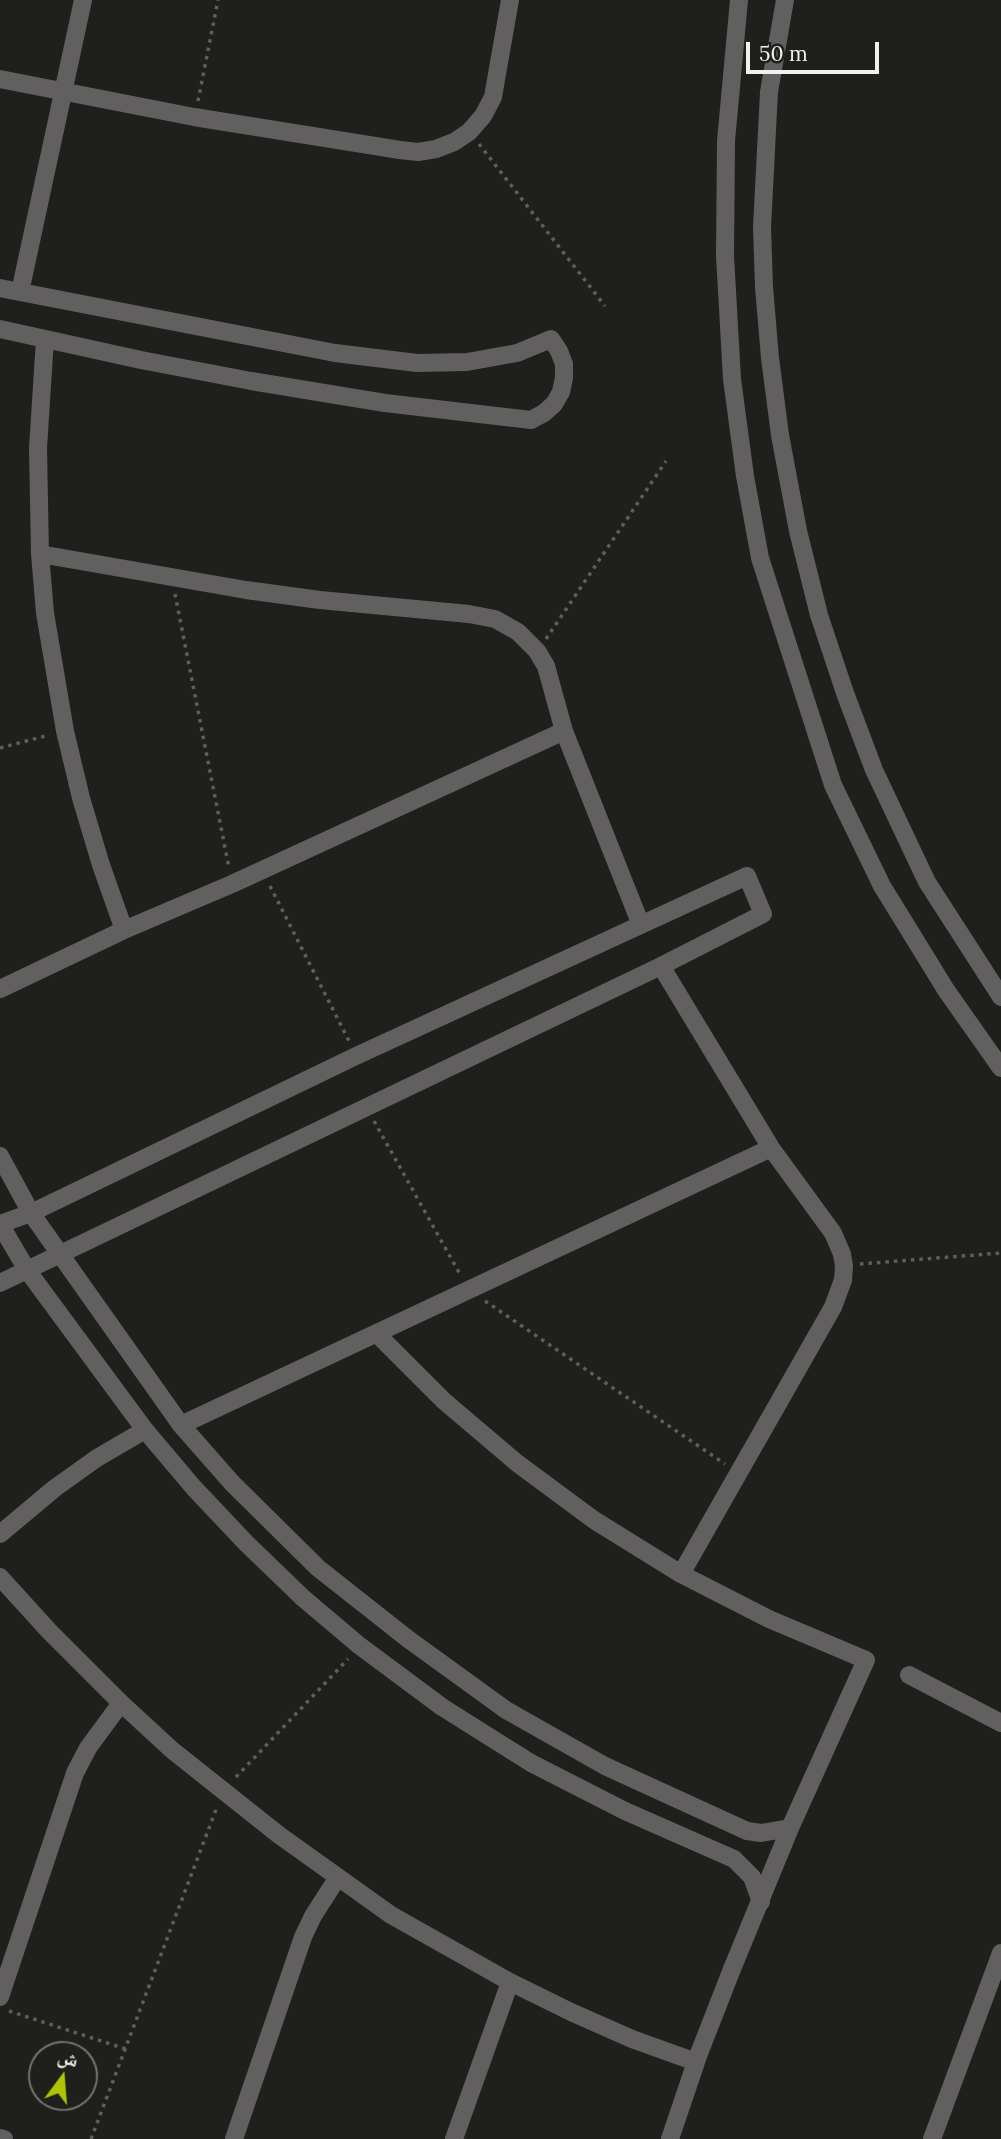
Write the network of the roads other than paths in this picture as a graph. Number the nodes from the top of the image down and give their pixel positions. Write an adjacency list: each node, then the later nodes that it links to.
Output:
1 (83, 0): 6 (street)
2 (510, 0): 6 (street)
3 (739, 0): 18 (street)
4 (785, 0): 17 (street)
5 (0, 79): 6 (street)
6 (64, 92): 8 (street)
7 (0, 288): 8 (street)
8 (20, 292): 10 (street)
9 (0, 329): 10 (street)
10 (45, 339): 11 (street)
11 (40, 554): 12 (street); 14 (street)
12 (564, 731): 13 (street); 14 (street)
13 (641, 925): 15 (street); 21 (street)
14 (124, 930): 16 (street)
15 (661, 966): 19 (street); 23 (street)
16 (0, 989)
17 (1001, 997)
18 (1001, 1069)
19 (771, 1148): 26 (street); 30 (street)
20 (0, 1156): 21 (street)
21 (31, 1213): 22 (street); 23 (street)
22 (0, 1224): 24 (street)
23 (61, 1252): 24 (street); 27 (street)
24 (27, 1270): 25 (street); 28 (street)
25 (0, 1283)
26 (376, 1333): 27 (street); 30 (street)
27 (181, 1425): 35 (street)
28 (145, 1430): 29 (street); 37 (street)
29 (0, 1534)
30 (681, 1574): 36 (street)
31 (0, 1577): 33 (street)
32 (909, 1675): 34 (street)
33 (121, 1703): 38 (street); 42 (street)
34 (1001, 1723)
35 (700, 1811): 36 (street); 37 (street)
36 (790, 1828): 39 (street)
37 (688, 1839): 39 (street)
38 (338, 1877): 41 (street); 44 (street)
39 (761, 1902): 43 (street)
40 (1001, 1953): 47 (street)
41 (510, 1982): 43 (street); 45 (street)
42 (0, 1997)
43 (696, 2062): 46 (street)
44 (234, 2139)
45 (454, 2139)
46 (670, 2139)
47 (932, 2139)

